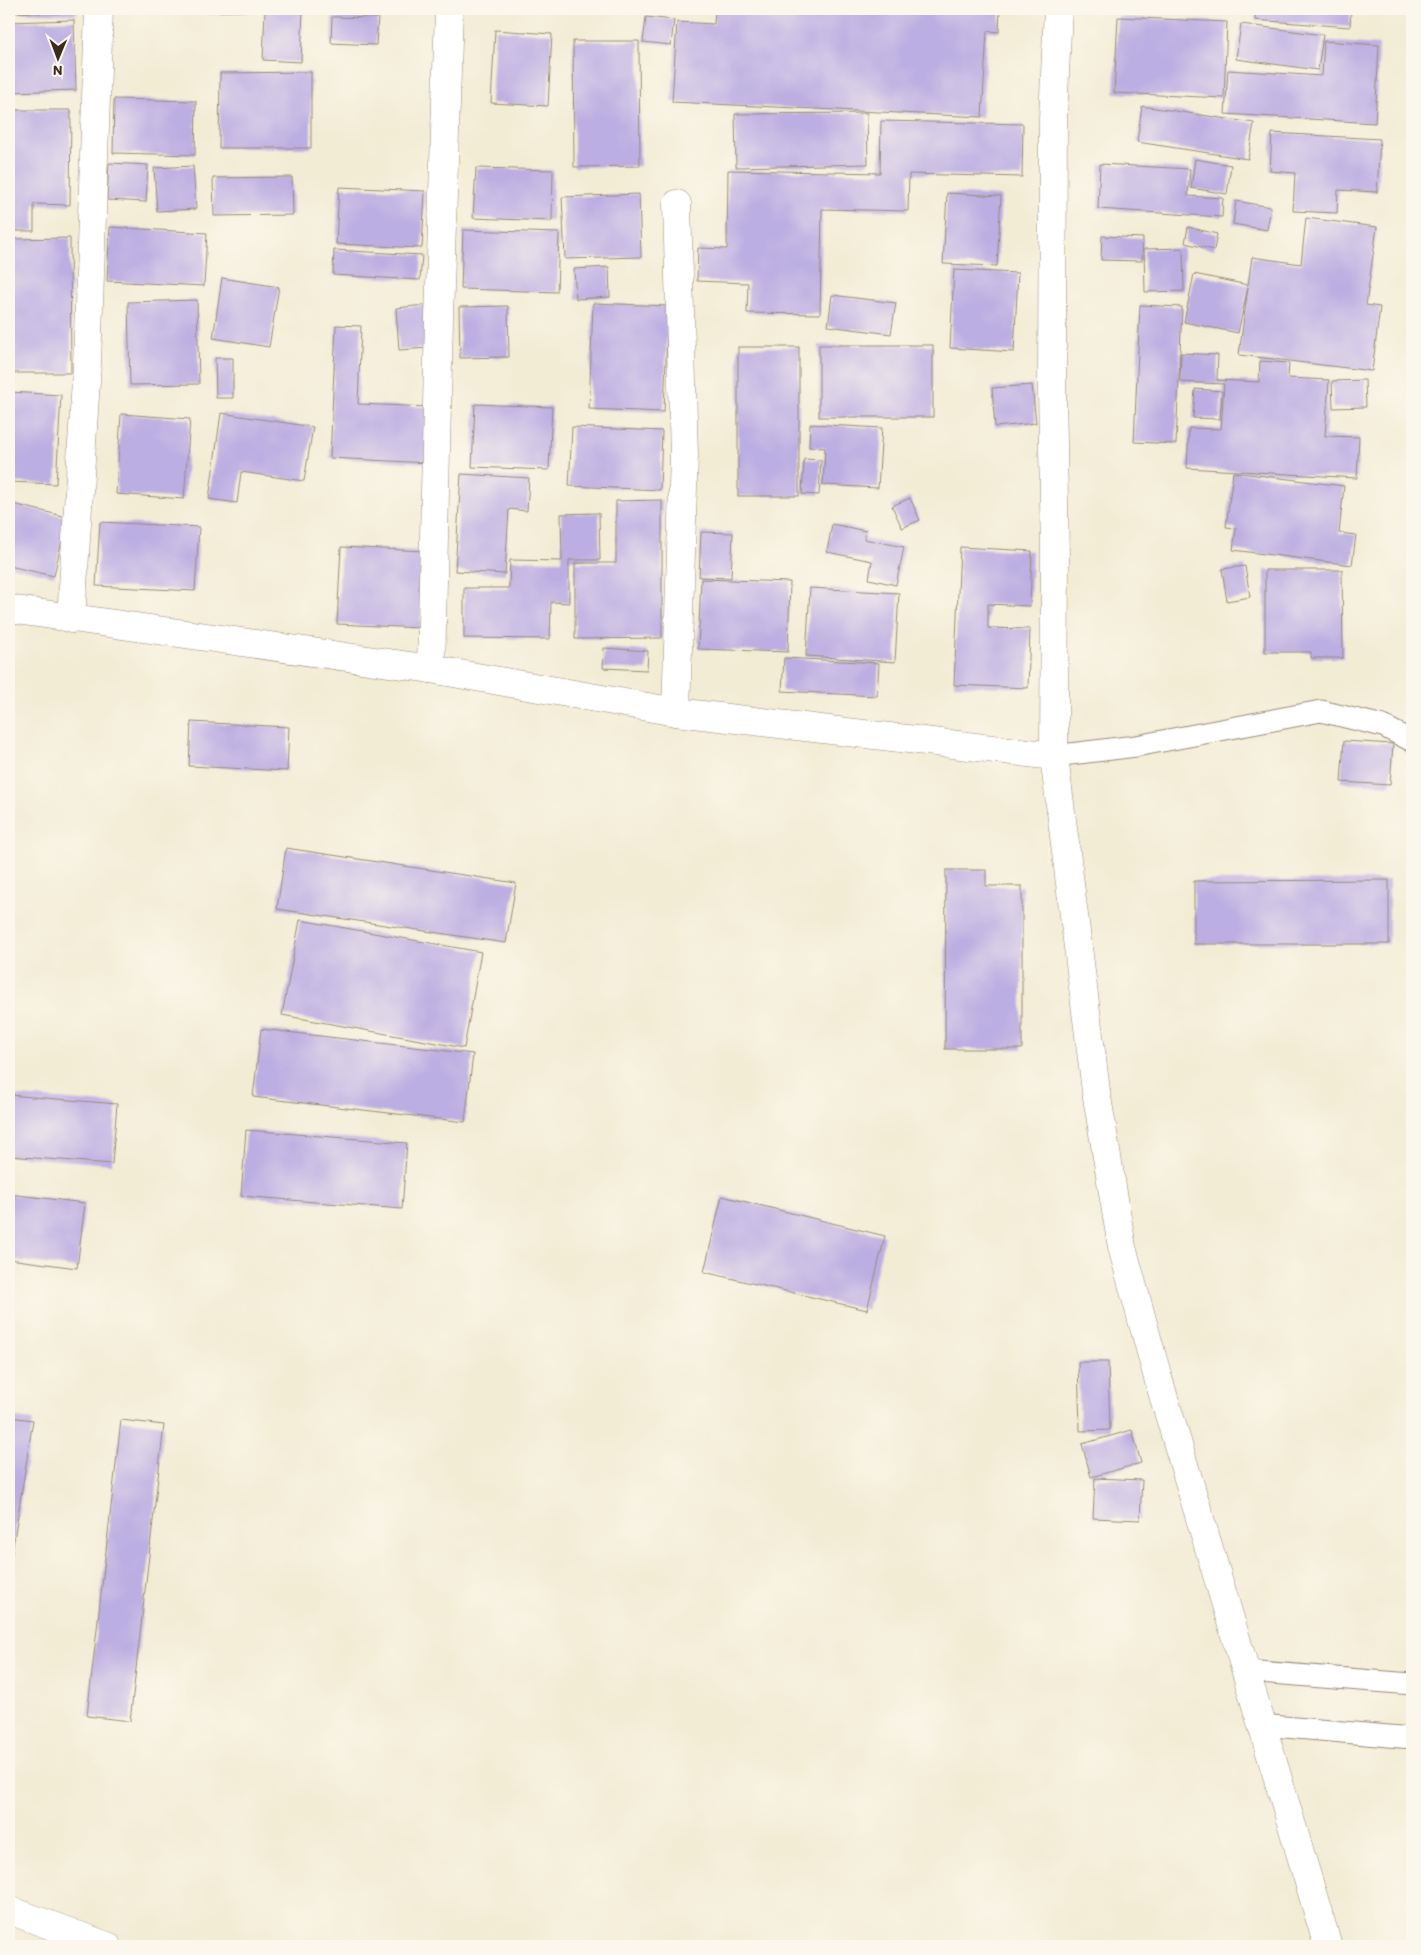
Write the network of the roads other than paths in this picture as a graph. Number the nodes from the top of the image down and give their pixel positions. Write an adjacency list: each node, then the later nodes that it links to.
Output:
1 (99, 9): 6 (street)
2 (449, 9): 7 (street)
3 (1058, 9): 10 (street)
4 (677, 204): 8 (street)
5 (9, 609): 6 (street)
6 (71, 618): 7 (street)
7 (431, 669): 8 (street)
8 (676, 712): 10 (street)
9 (1412, 741): 10 (lane)
10 (1054, 756): 11 (street)
11 (1246, 1671): 12 (lane); 13 (street)
12 (1412, 1684)
13 (1262, 1725): 14 (lane); 17 (street)
14 (1412, 1738)
15 (9, 1910): 16 (street)
16 (107, 1946)
17 (1328, 1946)

